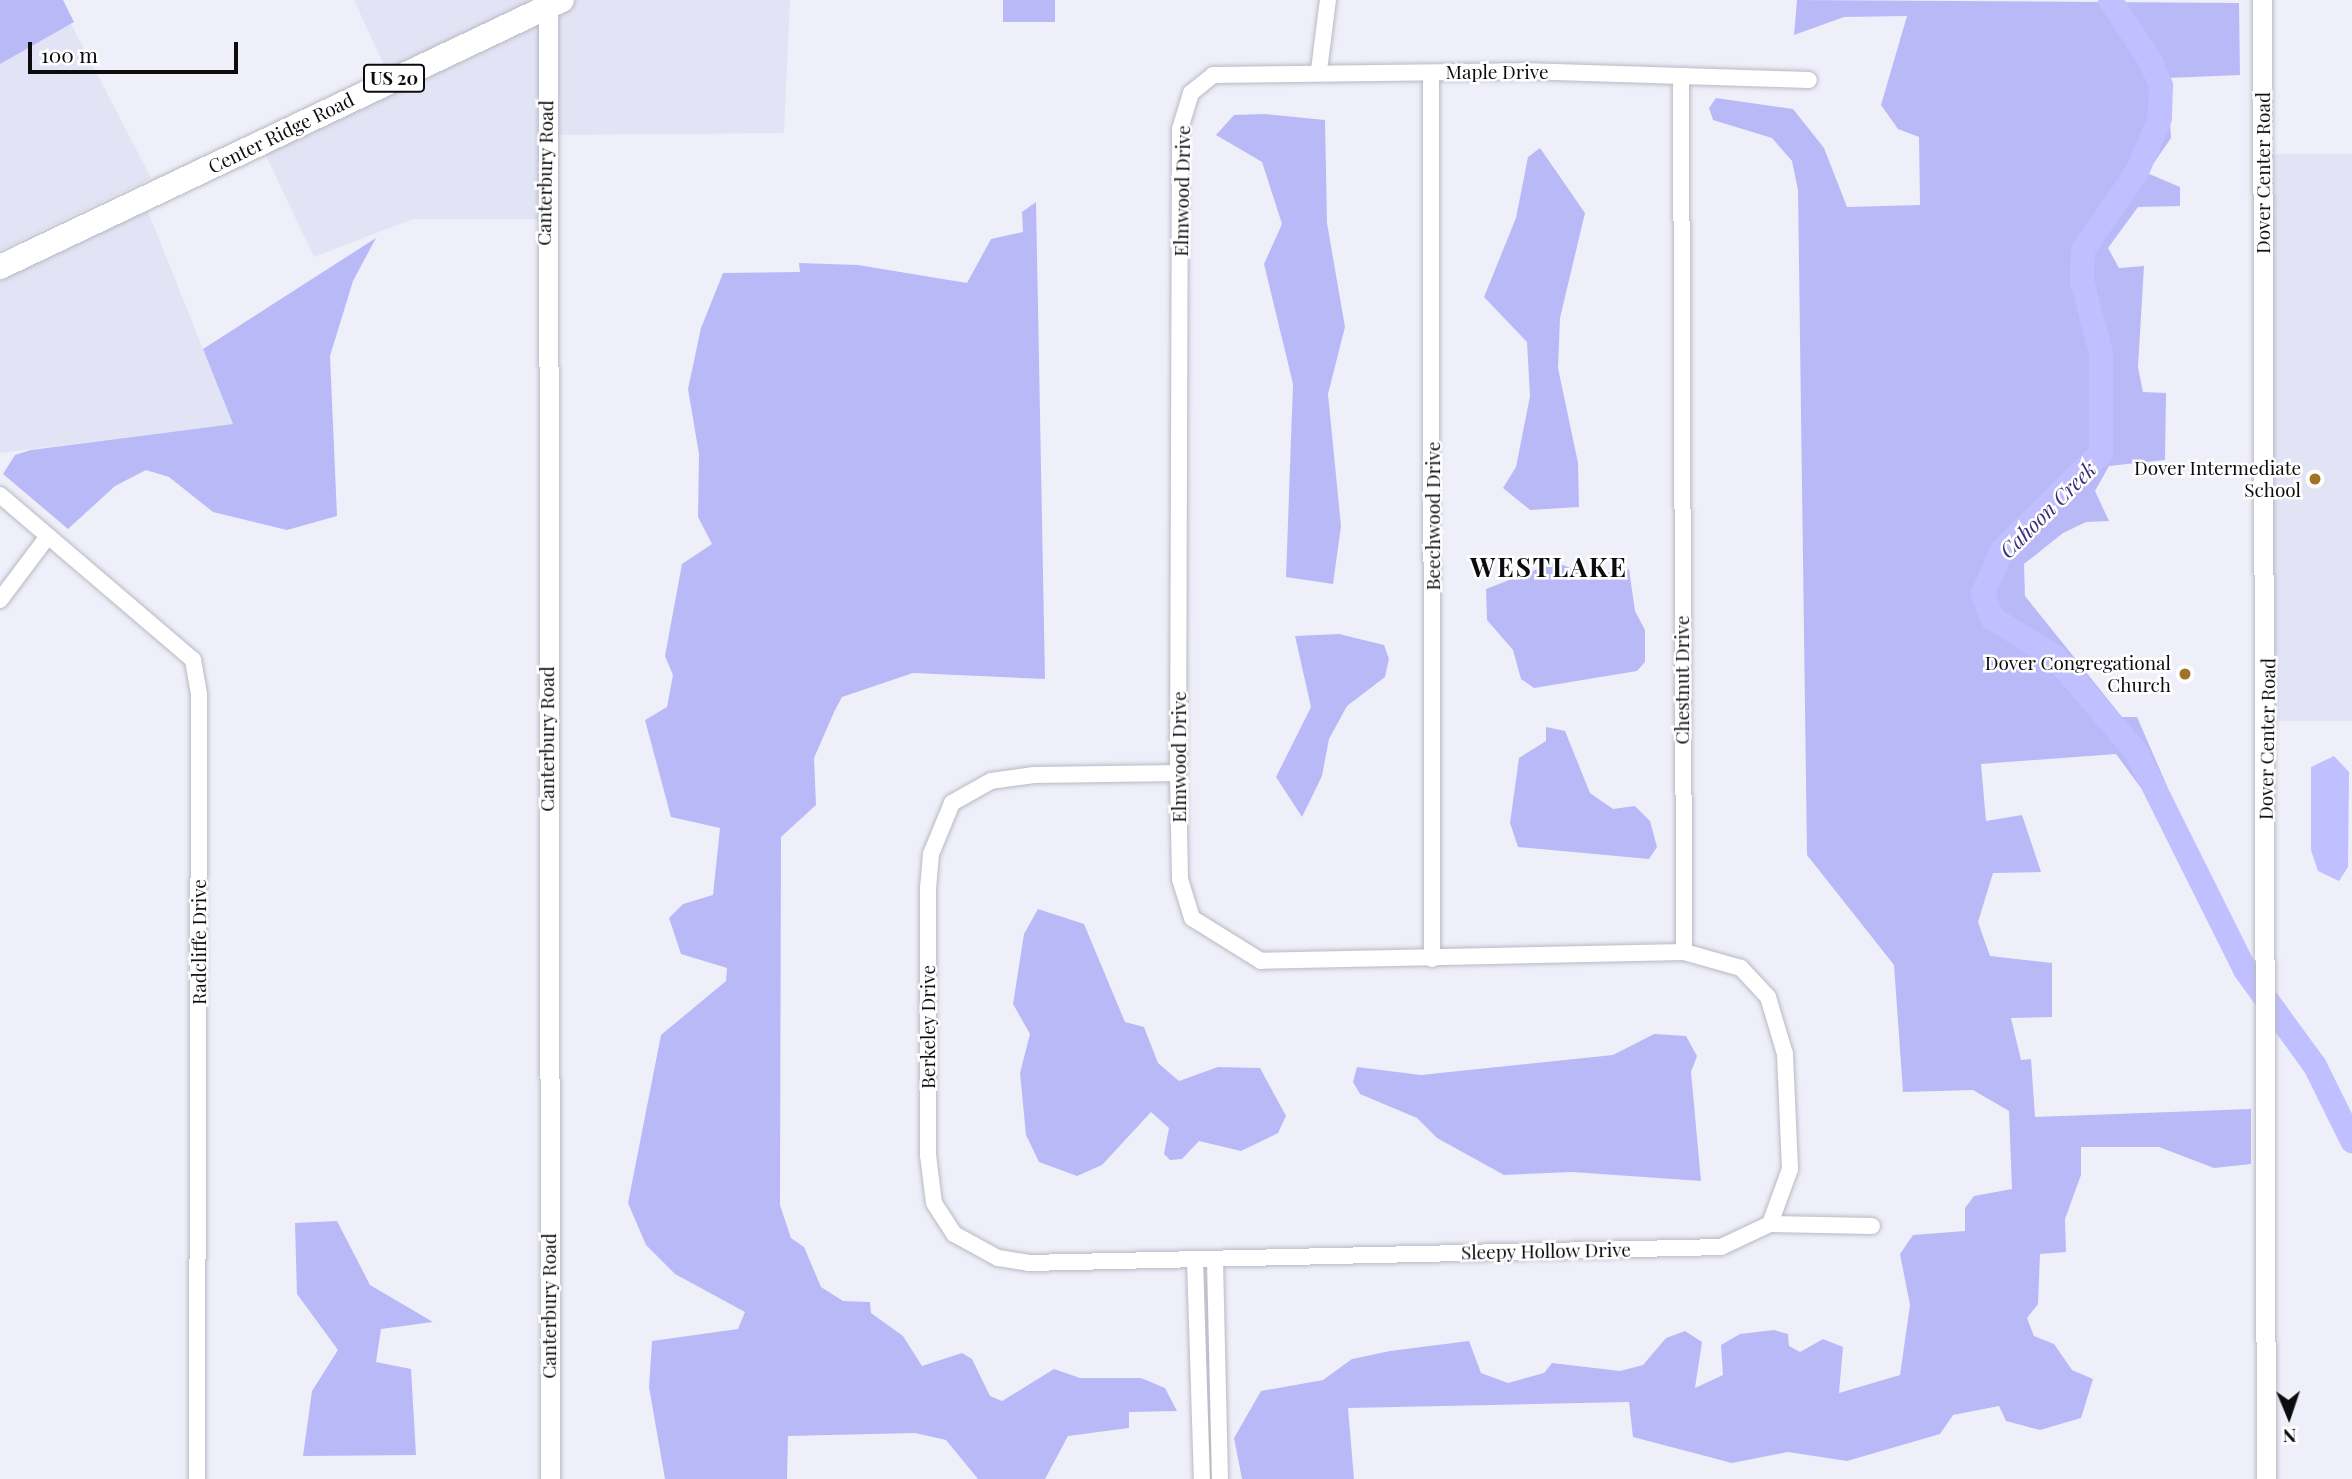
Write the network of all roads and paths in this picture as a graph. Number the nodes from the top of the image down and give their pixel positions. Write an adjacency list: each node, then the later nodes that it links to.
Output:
1 (1328, 0): 4 (street)
2 (2262, 0): 24 (street, Dover Center Road)
3 (552, 2): 9 (main road, Center Ridge Road / US 20); 21 (street, Canterbury Road)
4 (1319, 70): 5 (street, Maple Drive); 8 (street, Maple Drive)
5 (1431, 73): 6 (street, Maple Drive); 15 (street, Beechwood Drive)
6 (1681, 76): 7 (street, Maple Drive); 14 (street, Chestnut Drive)
7 (1809, 80)
8 (1192, 93): 13 (street, Elmwood Drive)
9 (0, 267)
10 (0, 495): 11 (street, Radcliffe Drive)
11 (48, 536): 12 (street); 20 (street, Radcliffe Drive)
12 (0, 600)
13 (1178, 773): 15 (street, Elmwood Drive); 18 (street, Berkeley Drive)
14 (1684, 952): 15 (street, Elmwood Drive); 16 (street)
15 (1432, 959)
16 (1770, 1224): 17 (street, Sleepy Hollow Drive); 19 (street, Sleepy Hollow Drive)
17 (1872, 1226)
18 (1195, 1260): 19 (street, Berkeley Drive); 22 (street)
19 (1215, 1260): 23 (street)
20 (197, 1479)
21 (550, 1479)
22 (1202, 1479)
23 (1220, 1479)
24 (2266, 1479)

